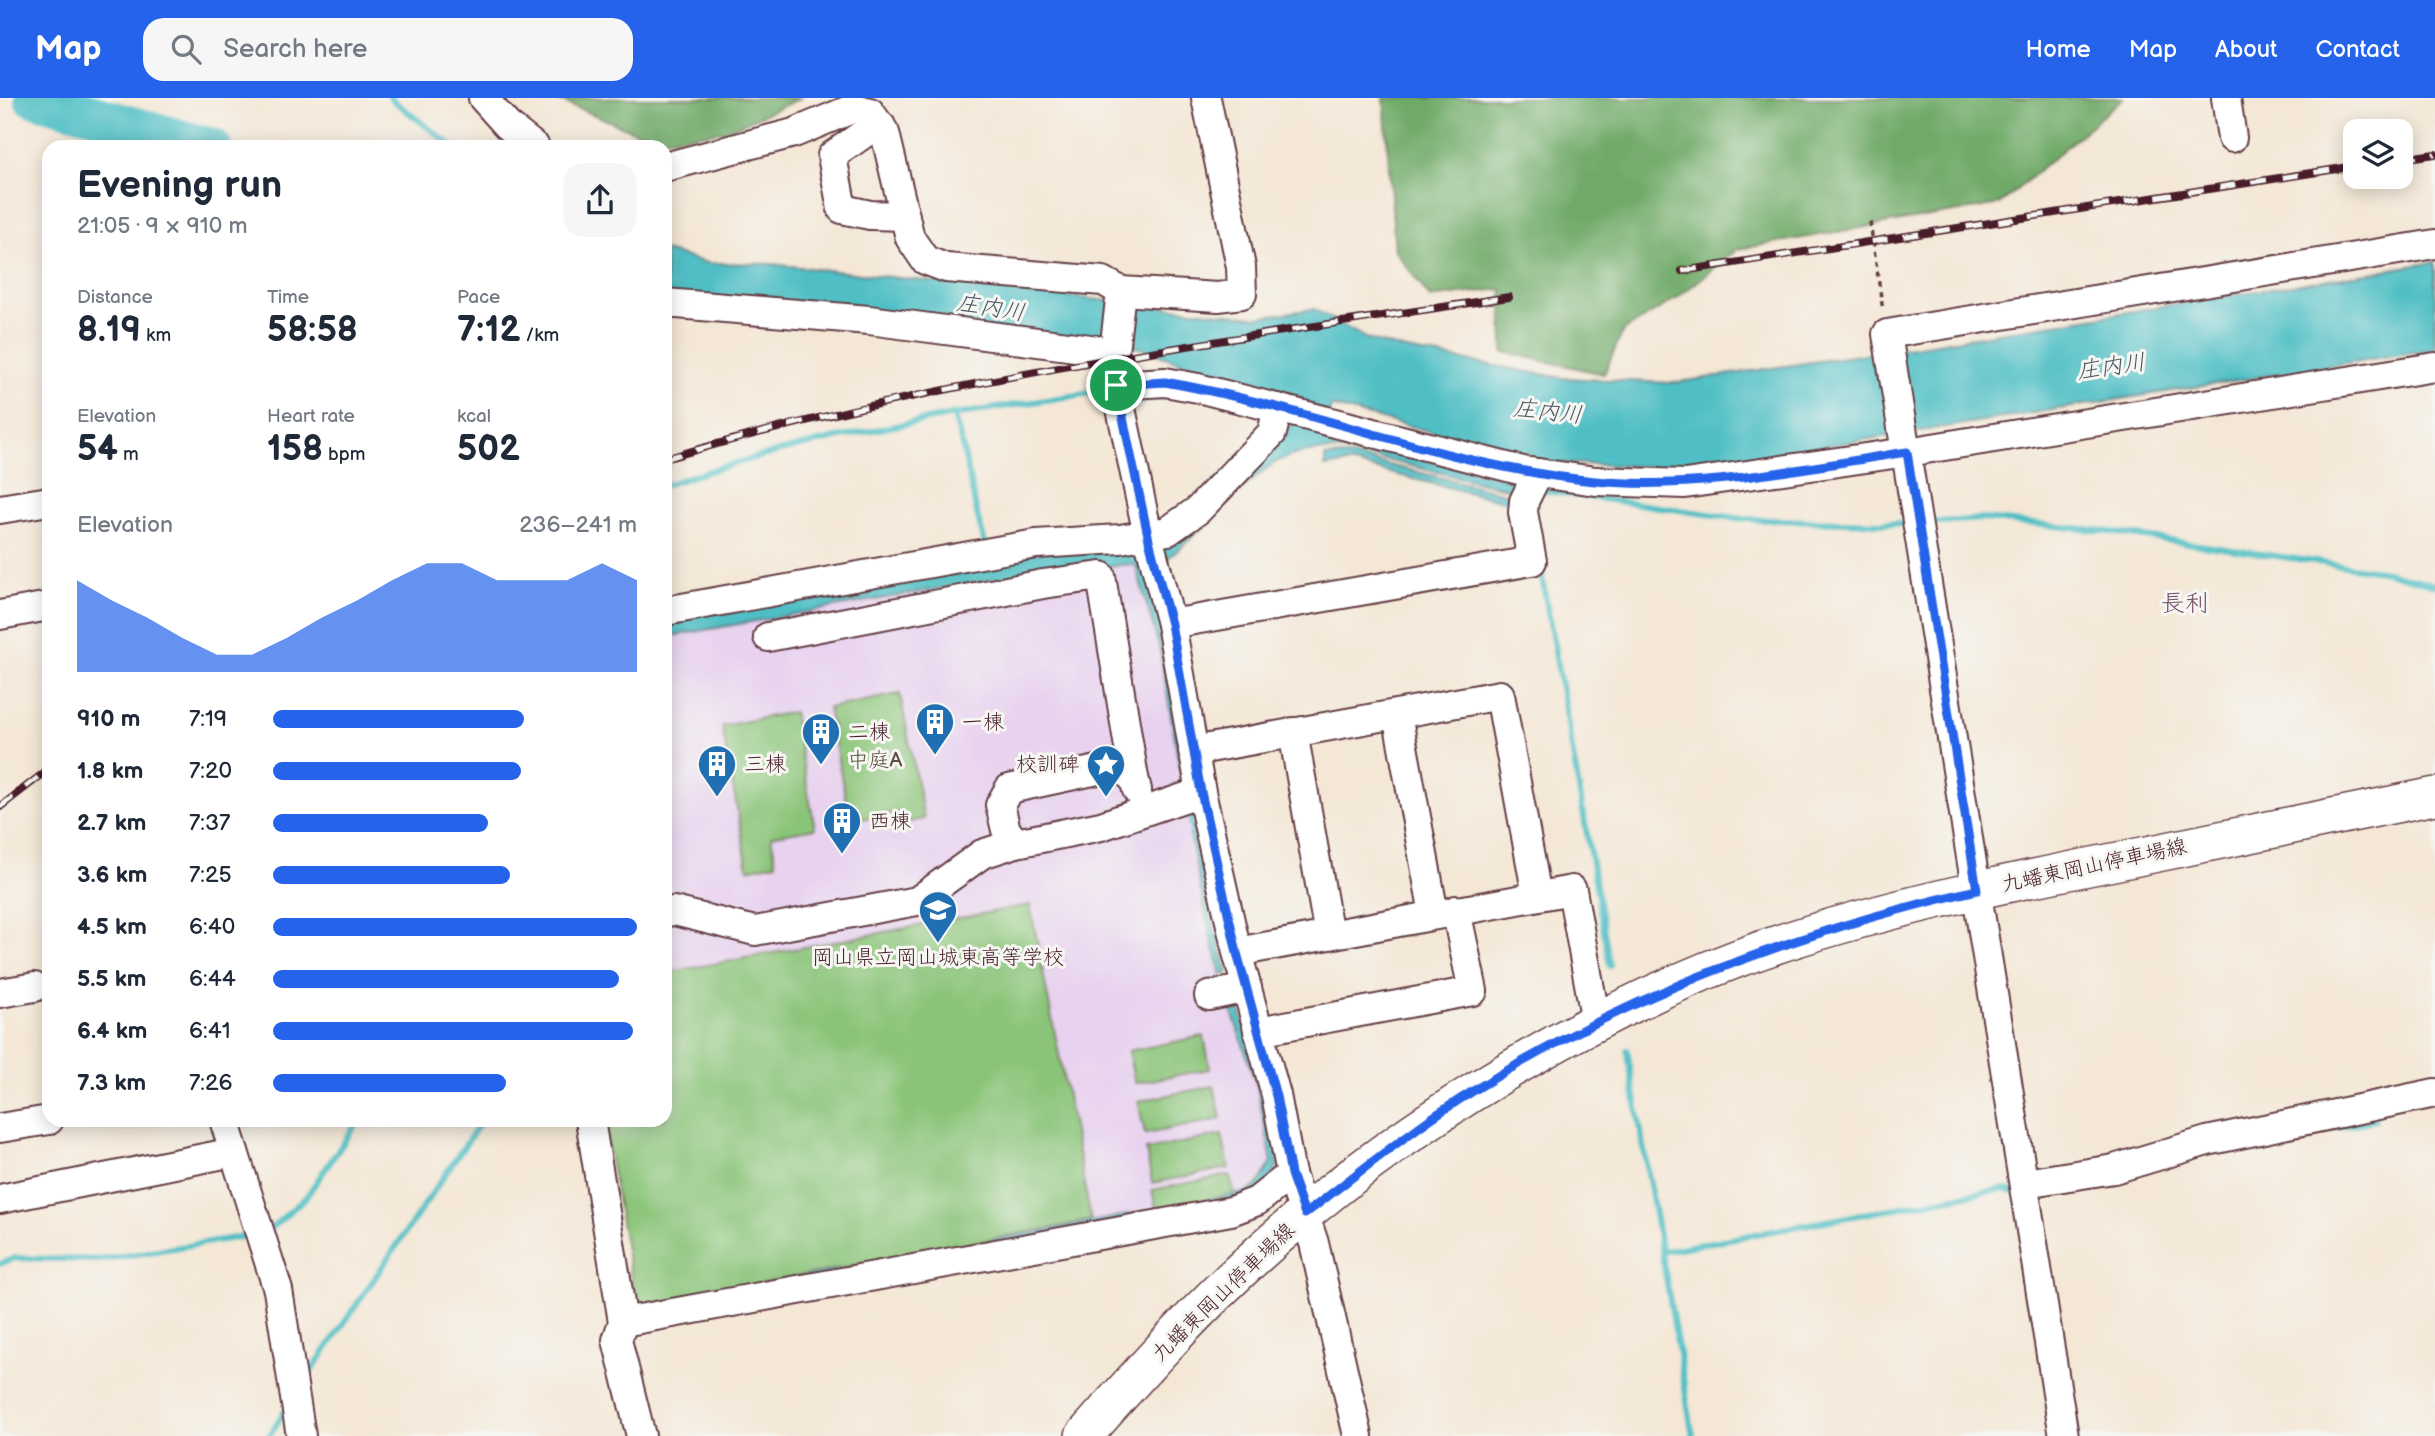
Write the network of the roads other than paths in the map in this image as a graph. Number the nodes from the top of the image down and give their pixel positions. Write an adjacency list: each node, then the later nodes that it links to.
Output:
1 (482, 98): 6 (street)
2 (1206, 98): 10 (street)
3 (2226, 98): 5 (street)
4 (881, 126): 7 (street); 8 (street); 8 (street)
5 (2232, 138)
6 (526, 140)
7 (672, 165)
8 (905, 216): 10 (street)
9 (2435, 244): 16 (street)
10 (1121, 295): 12 (street)
11 (672, 304): 12 (street)
12 (1114, 348): 14 (street)
13 (2435, 367): 16 (street)
14 (1116, 385): 15 (street); 20 (street)
15 (1281, 414): 17 (street); 20 (street)
16 (1906, 448): 17 (street); 34 (street)
17 (1534, 482): 24 (street)
18 (42, 502): 19 (street)
19 (0, 509)
20 (1151, 547): 22 (street); 24 (street)
21 (42, 607): 23 (street)
22 (672, 610)
23 (0, 615)
24 (1171, 624): 28 (street)
25 (768, 637): 29 (street)
26 (1397, 714): 27 (street); 35 (street); 37 (street)
27 (1293, 732): 28 (street); 38 (street)
28 (1193, 751): 30 (street)
29 (1134, 778): 32 (street); 33 (street)
30 (1193, 794): 32 (street); 39 (street)
31 (2435, 796): 34 (main road, 九蟠東岡山停車場線)
32 (1141, 813): 33 (street)
33 (1016, 843): 36 (street)
34 (1977, 890): 42 (main road, 九蟠東岡山停車場線); 51 (street)
35 (1537, 896): 37 (street); 42 (street)
36 (672, 911)
37 (1445, 912): 38 (street); 43 (street)
38 (1329, 935): 39 (street)
39 (1237, 953): 43 (street)
40 (35, 987): 41 (street)
41 (0, 993)
42 (1596, 1022): 53 (main road, 九蟠東岡山停車場線)
43 (1258, 1031): 50 (street)
44 (2435, 1093): 51 (street)
45 (42, 1120): 48 (street)
46 (226, 1127): 49 (street)
47 (591, 1127): 54 (street)
48 (0, 1128)
49 (234, 1152): 52 (street); 55 (street)
50 (1291, 1174): 53 (street); 54 (street)
51 (2027, 1191): 59 (street)
52 (0, 1199)
53 (1305, 1214): 57 (main road, 九蟠東岡山停車場線); 58 (street)
54 (623, 1322): 56 (street)
55 (301, 1436)
56 (641, 1436)
57 (1084, 1436)
58 (1358, 1436)
59 (2064, 1436)

